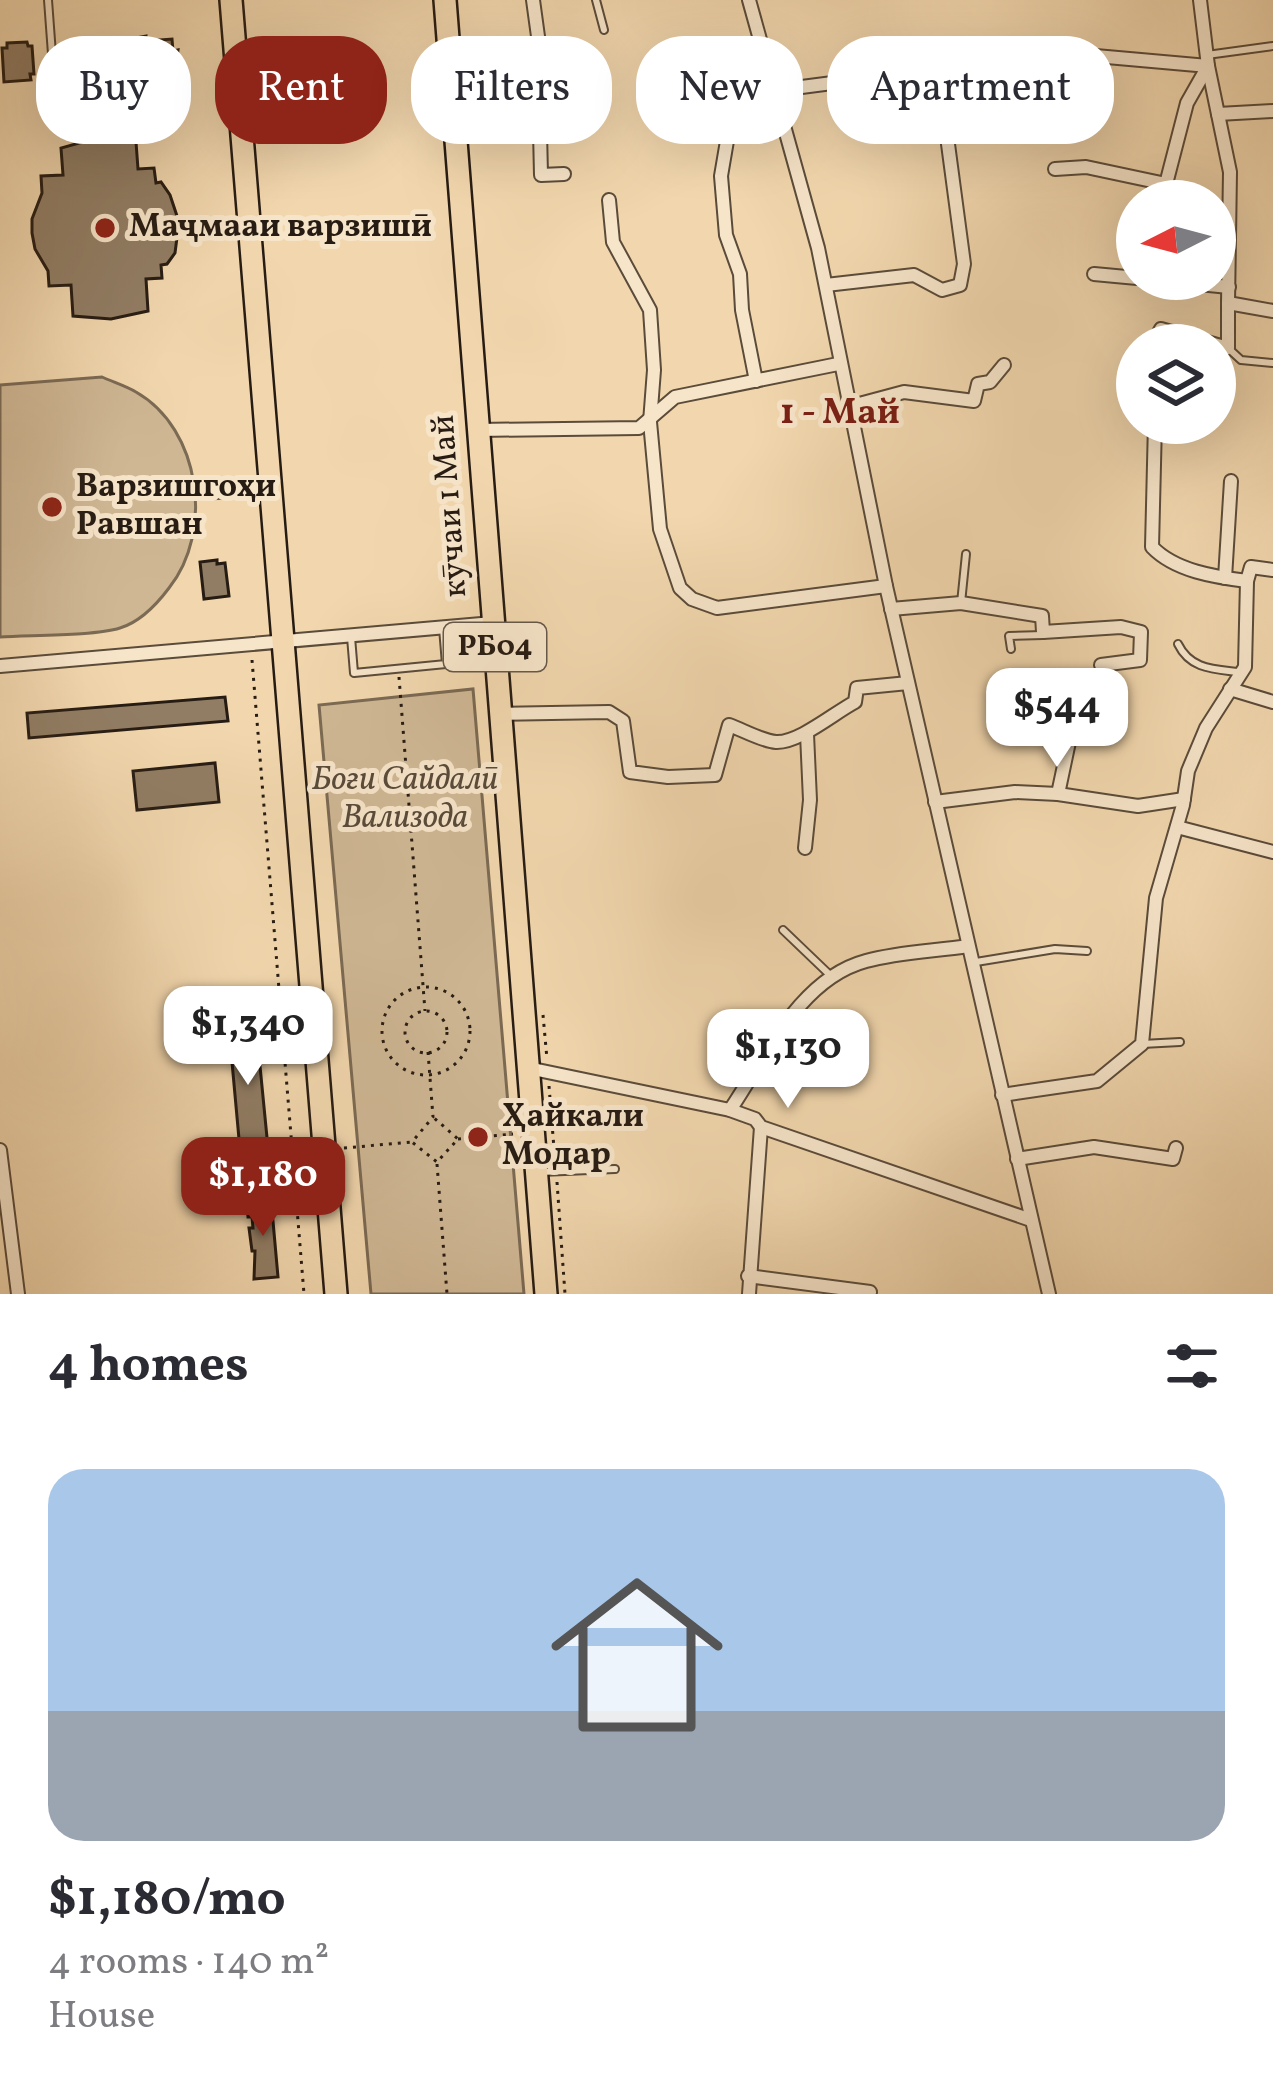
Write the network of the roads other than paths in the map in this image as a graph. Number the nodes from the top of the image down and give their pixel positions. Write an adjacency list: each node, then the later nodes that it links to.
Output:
1 (48, 0): 9 (lane)
2 (231, 0): 39 (main road)
3 (445, 0): 36 (main road, кӯчаи 1 Май / РБ04)
4 (533, 0): 20 (street)
5 (596, 0): 8 (lane)
6 (748, 0): 10 (street)
7 (1200, 0): 13 (street)
8 (604, 30)
9 (51, 36)
10 (757, 36)
11 (1273, 46): 13 (lane)
12 (1114, 55): 13 (street)
13 (1207, 61): 15 (street); 19 (street)
14 (1273, 111): 15 (street)
15 (1218, 115): 21 (street)
16 (726, 144): 33 (street)
17 (787, 144): 25 (street)
18 (948, 144): 25 (street)
19 (1055, 169)
20 (564, 174)
21 (1230, 180)
22 (609, 200): 35 (street)
23 (1094, 274): 24 (street)
24 (1116, 276)
25 (826, 285): 31 (street)
26 (1228, 303): 27 (street); 28 (street)
27 (1273, 311)
28 (1228, 324)
29 (1236, 356): 30 (lane)
30 (1273, 363)
31 (838, 364): 33 (street); 34 (street)
32 (1004, 365): 34 (street)
33 (756, 381): 35 (street)
34 (848, 407): 45 (street)
35 (650, 422): 36 (street); 45 (street)
36 (478, 430): 48 (main road, кӯчаи 1 Май / РБ04)
37 (1154, 444): 43 (street)
38 (1231, 481): 43 (street)
39 (268, 490): 40 (lane); 52 (main road)
40 (205, 496)
41 (966, 554): 46 (lane)
42 (1273, 570): 44 (street)
43 (1225, 578): 44 (street)
44 (1247, 580): 57 (street)
45 (886, 586): 47 (street)
46 (961, 602): 47 (street); 50 (street)
47 (891, 609): 58 (street)
48 (493, 623): 49 (street); 62 (main road, кӯчаи 1 Май / РБ04)
49 (443, 628): 51 (street); 51 (lane)
50 (1043, 632): 54 (lane); 55 (street)
51 (351, 637): 52 (street)
52 (281, 644): 56 (street); 90 (main road)
53 (1178, 644): 57 (lane)
54 (1011, 649)
55 (1101, 665)
56 (0, 666)
57 (1242, 673): 59 (street)
58 (908, 683): 63 (street); 66 (street)
59 (1230, 689): 61 (street); 65 (street)
60 (1066, 695): 64 (street)
61 (1273, 702)
62 (500, 714): 63 (street); 77 (main road, кӯчаи 1 Май / РБ04)
63 (807, 734): 68 (street)
64 (1058, 794): 65 (street); 66 (street)
65 (1184, 799): 67 (street)
66 (935, 802): 71 (street)
67 (1177, 827): 69 (street); 76 (street)
68 (805, 848)
69 (1273, 852)
70 (783, 930): 74 (lane)
71 (968, 946): 73 (street); 74 (street)
72 (1087, 951): 73 (lane)
73 (972, 963): 78 (street)
74 (831, 976): 79 (street)
75 (1180, 1042): 76 (lane)
76 (1142, 1045): 78 (street)
77 (528, 1068): 79 (street); 85 (main road, кӯчаи 1 Май / РБ04)
78 (1002, 1095): 83 (street)
79 (730, 1110): 80 (street)
80 (761, 1127): 86 (street); 87 (street)
81 (1176, 1148): 83 (street)
82 (0, 1153): 89 (street)
83 (1017, 1159): 86 (street)
84 (614, 1169): 85 (lane)
85 (536, 1172): 91 (main road, кӯчаи 1 Май / РБ04)
86 (1031, 1220): 93 (street)
87 (748, 1276): 88 (street); 92 (street)
88 (870, 1292)
89 (18, 1294)
90 (336, 1294)
91 (546, 1294)
92 (749, 1294)
93 (1049, 1294)

